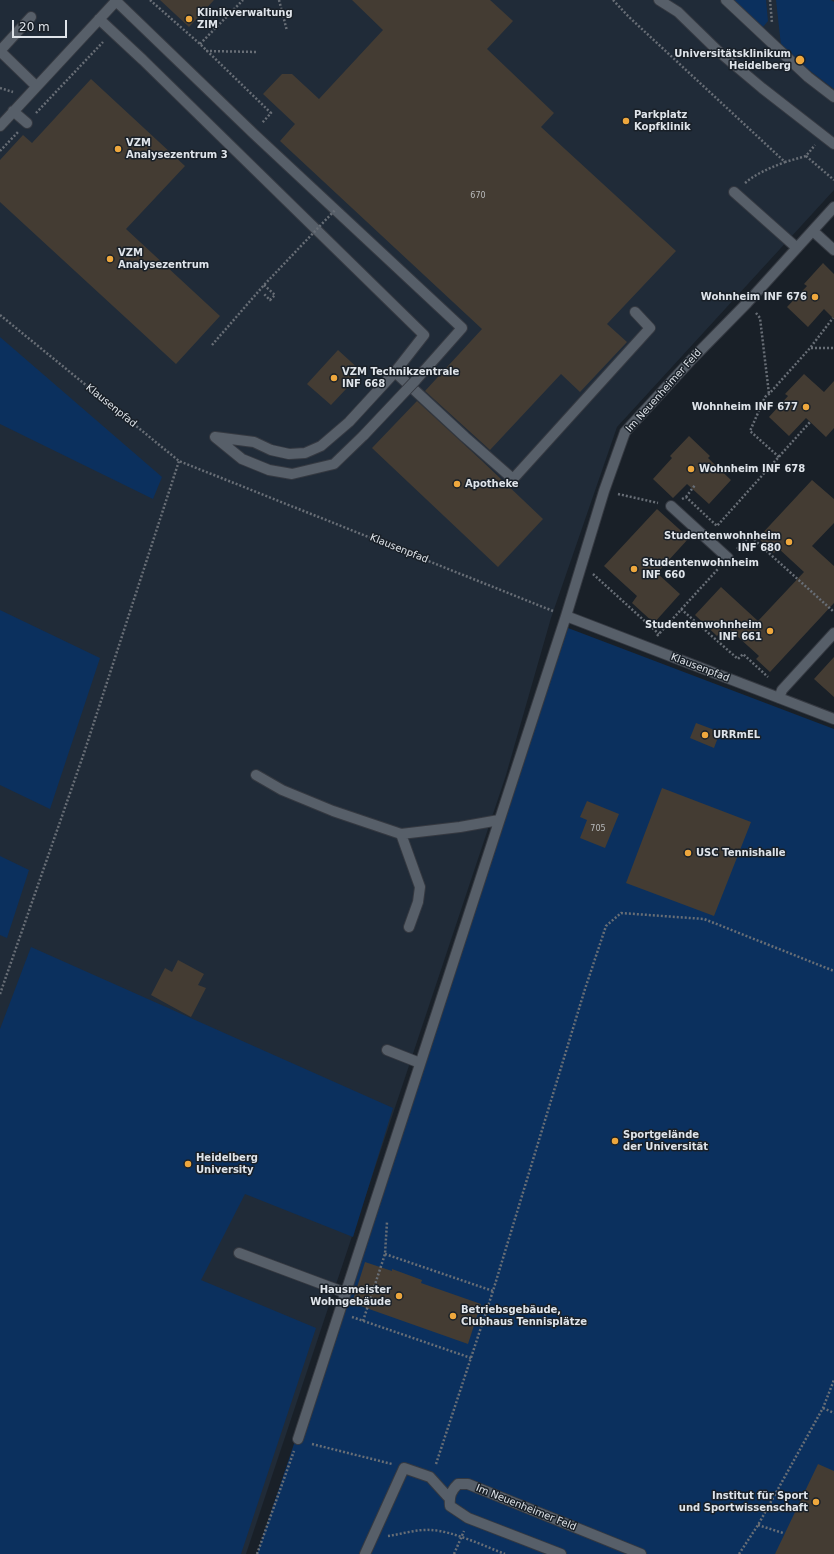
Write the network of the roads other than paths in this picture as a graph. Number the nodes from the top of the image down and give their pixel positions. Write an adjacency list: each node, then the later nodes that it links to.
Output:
1 (116, 0): 7 (street); 21 (street, bridge)
2 (659, 0): 5 (street)
3 (670, 0): 5 (street)
4 (726, 0): 10 (street)
5 (678, 12): 14 (street)
6 (31, 17): 8 (street)
7 (99, 19): 9 (street); 21 (street)
8 (0, 51): 9 (street)
9 (36, 86): 11 (street)
10 (834, 97)
11 (13, 111): 12 (street); 13 (street)
12 (27, 123)
13 (0, 126)
14 (834, 144)
15 (734, 192): 18 (street)
16 (834, 208): 17 (street, Im Neuenheimer Feld)
17 (813, 231): 18 (street, Im Neuenheimer Feld); 19 (street)
18 (797, 248): 24 (street, Im Neuenheimer Feld)
19 (834, 250)
20 (635, 312): 21 (street)
21 (395, 372)
22 (671, 506): 23 (street)
23 (728, 558)
24 (566, 616): 26 (street, Klausenpfad); 29 (street, Im Neuenheimer Feld)
25 (834, 633): 26 (street)
26 (780, 694): 27 (street, Klausenpfad)
27 (834, 719)
28 (256, 775): 30 (street)
29 (499, 820): 30 (street); 33 (street, Im Neuenheimer Feld)
30 (401, 834): 31 (street)
31 (409, 927)
32 (387, 1050): 33 (street)
33 (420, 1062): 35 (street, Im Neuenheimer Feld)
34 (239, 1253): 35 (street)
35 (346, 1293): 36 (street, Im Neuenheimer Feld)
36 (298, 1439)
37 (449, 1498): 38 (street); 39 (street); 40 (street, Im Neuenheimer Feld)
38 (365, 1554)
39 (561, 1554)
40 (640, 1554)

